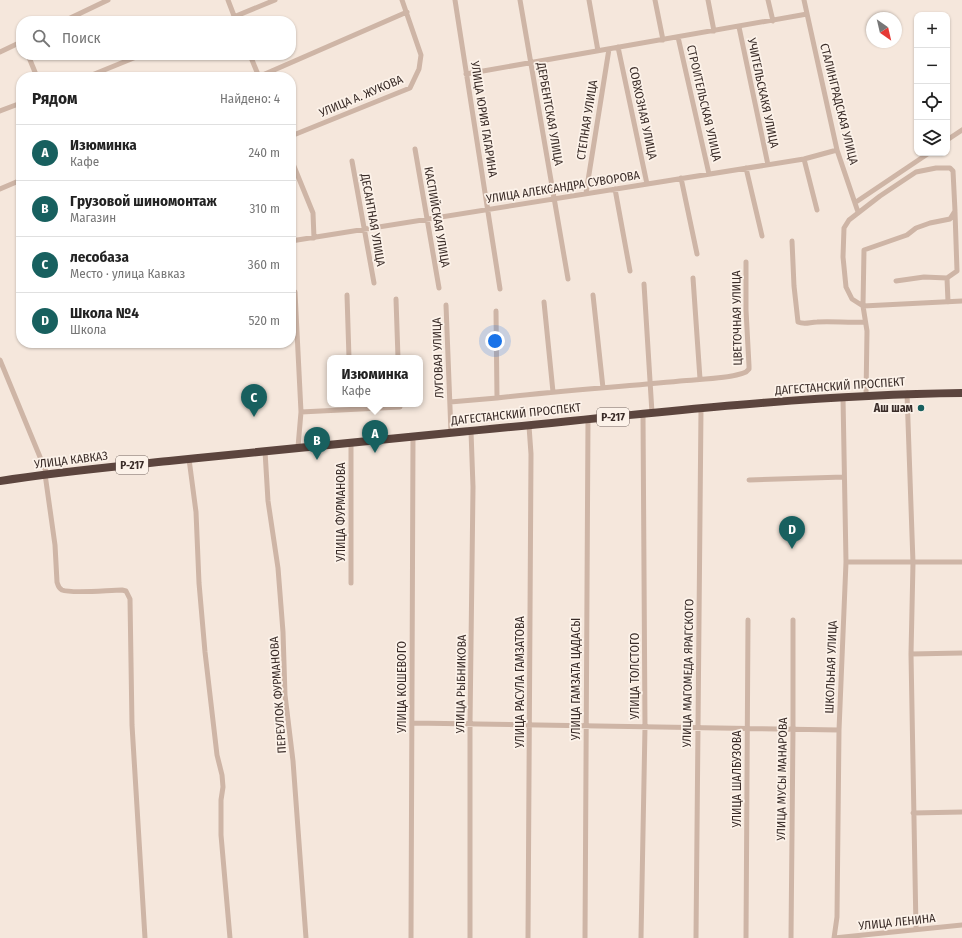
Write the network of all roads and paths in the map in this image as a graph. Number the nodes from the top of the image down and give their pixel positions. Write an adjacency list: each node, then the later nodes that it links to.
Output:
1 (108, 0): 14 (street)
2 (228, 0): 15 (street)
3 (275, 0): 16 (street)
4 (402, 0): 12 (street, УЛИЦА А. ЖУКОВА)
5 (455, 0): 35 (street, УЛИЦА ЮРИЯ ГАГАРИНА)
6 (520, 0): 30 (street, ДЕРБЕНТСКАЯ УЛИЦА)
7 (589, 0): 25 (street)
8 (655, 0): 21 (street)
9 (708, 0): 19 (street)
10 (768, 0): 17 (street)
11 (804, 0): 13 (street, СТАЛИНГРАДСКАЯ УЛИЦА)
12 (407, 12): 34 (street); 39 (street, УЛИЦА А. ЖУКОВА)
13 (807, 14): 17 (street); 42 (street, СТАЛИНГРАДСКАЯ УЛИЦА)
14 (74, 16)
15 (234, 16)
16 (241, 16)
17 (773, 21): 18 (street)
18 (739, 26): 19 (street); 46 (street, УЧИТЕЛЬСКАКЯ УЛИЦА)
19 (714, 31): 20 (street)
20 (678, 37): 21 (street); 49 (street, СТРОИТЕЛЬСКАЯ УЛИЦА)
21 (663, 40): 23 (street)
22 (16, 44): 26 (street)
23 (618, 47): 24 (street); 52 (street, СОВХОЗНАЯ УЛИЦА)
24 (609, 49): 25 (street); 55 (street, СТЕПНАЯ УЛИЦА)
25 (598, 51): 30 (street)
26 (0, 52)
27 (30, 60): 31 (street)
28 (129, 60): 32 (street)
29 (252, 60): 33 (street)
30 (531, 62): 35 (street); 56 (street, ДЕРБЕНТСКАЯ УЛИЦА)
31 (35, 72)
32 (99, 72)
33 (256, 72)
34 (269, 72)
35 (466, 74): 58 (street, УЛИЦА ЮРИЯ ГАГАРИНА)
36 (16, 105): 37 (street)
37 (0, 111)
38 (962, 130): 40 (street)
39 (296, 134)
40 (950, 138)
41 (415, 149): 62 (street, КАСПИЙСКАЯ УЛИЦА)
42 (837, 150): 44 (street, УЛИЦА АЛЕКСАНДРА СУВОРОВА); 57 (street, СТАЛИНГРАДСКАЯ УЛИЦА)
43 (925, 156): 57 (street)
44 (804, 159): 46 (street, УЛИЦА АЛЕКСАНДРА СУВОРОВА); 59 (street)
45 (352, 161): 63 (street, ДЕСАНТНАЯ УЛИЦА)
46 (768, 165): 47 (street, УЛИЦА АЛЕКСАНДРА СУВОРОВА)
47 (746, 168): 49 (street, УЛИЦА АЛЕКСАНДРА СУВОРОВА); 64 (street)
48 (296, 171): 65 (street)
49 (709, 174): 50 (street, УЛИЦА АЛЕКСАНДРА СУВОРОВА)
50 (681, 178): 52 (street, УЛИЦА АЛЕКСАНДРА СУВОРОВА); 68 (street)
51 (16, 182): 53 (street)
52 (647, 184): 54 (street, УЛИЦА АЛЕКСАНДРА СУВОРОВА)
53 (0, 189)
54 (615, 189): 55 (street, УЛИЦА АЛЕКСАНДРА СУВОРОВА); 70 (street)
55 (586, 193): 56 (street, УЛИЦА АЛЕКСАНДРА СУВОРОВА)
56 (554, 198): 58 (street, УЛИЦА АЛЕКСАНДРА СУВОРОВА); 73 (street, ДЕРБЕНТСКАЯ УЛИЦА)
57 (856, 202): 61 (street, СТАЛИНГРАДСКАЯ УЛИЦА)
58 (488, 209): 62 (street, УЛИЦА АЛЕКСАНДРА СУВОРОВА); 78 (street, УЛИЦА ЮРИЯ ГАГАРИНА)
59 (817, 210)
60 (955, 211): 61 (street); 72 (street); 86 (street)
61 (858, 212): 86 (street)
62 (427, 218): 63 (street, УЛИЦА АЛЕКСАНДРА СУВОРОВА); 77 (street, КАСПИЙСКАЯ УЛИЦА)
63 (364, 228): 65 (street, УЛИЦА АЛЕКСАНДРА СУВОРОВА); 75 (street, ДЕСАНТНАЯ УЛИЦА)
64 (762, 236)
65 (314, 238): 66 (street, УЛИЦА АЛЕКСАНДРА СУВОРОВА)
66 (296, 240)
67 (792, 242): 89 (street)
68 (697, 254)
69 (746, 262): 93 (street, ЦВЕТОЧНАЯ УЛИЦА)
70 (630, 270)
71 (693, 278): 93 (street)
72 (947, 278): 74 (street); 84 (street)
73 (568, 279)
74 (896, 281)
75 (374, 283)
76 (644, 284): 94 (street, УЛИЦА ТОЛСТОГО)
77 (439, 288)
78 (500, 289)
79 (347, 295): 90 (street)
80 (593, 295): 95 (street)
81 (396, 299): 91 (street)
82 (962, 301): 84 (street)
83 (544, 302): 96 (street)
84 (948, 302): 86 (street)
85 (446, 306): 102 (street, ЛУГОВАЯ УЛИЦА)
86 (862, 306): 89 (street)
87 (496, 311): 101 (street)
88 (296, 312): 105 (street)
89 (865, 322): 99 (street)
90 (349, 355)
91 (398, 355)
92 (0, 360): 116 (street)
93 (700, 379): 94 (street)
94 (649, 384): 95 (street); 106 (street, УЛИЦА ТОЛСТОГО)
95 (603, 388): 96 (street)
96 (553, 392): 101 (street)
97 (962, 393): 98 (highway, ДАГЕСТАНСКИЙ ПРОСПЕКТ / Р-217)
98 (907, 394): 99 (highway, ДАГЕСТАНСКИЙ ПРОСПЕКТ / Р-217); 122 (street)
99 (866, 396): 100 (highway, ДАГЕСТАНСКИЙ ПРОСПЕКТ / Р-217)
100 (843, 397): 104 (highway, ДАГЕСТАНСКИЙ ПРОСПЕКТ / Р-217); 117 (street, ШКОЛЬНАЯ УЛИЦА)
101 (497, 398): 102 (street)
102 (450, 402): 110 (street, ЛУГОВАЯ УЛИЦА)
103 (352, 407): 105 (street)
104 (701, 409): 106 (highway, ДАГЕСТАНСКИЙ ПРОСПЕКТ / Р-217); 133 (street, УЛИЦА МАГОМЕДА ЯРАГСКОГО)
105 (301, 412): 113 (street)
106 (647, 414): 107 (highway, ДАГЕСТАНСКИЙ ПРОСПЕКТ / Р-217); 132 (street, УЛИЦА ТОЛСТОГО)
107 (588, 419): 108 (highway, ДАГЕСТАНСКИЙ ПРОСПЕКТ / Р-217); 131 (street, УЛИЦА ГАМЗАТА ЦАДАСЫ)
108 (529, 426): 109 (highway, ДАГЕСТАНСКИЙ ПРОСПЕКТ / Р-217); 130 (street, УЛИЦА РАСУЛА ГАМЗАТОВА)
109 (471, 431): 110 (highway, ДАГЕСТАНСКИЙ ПРОСПЕКТ / Р-217); 129 (street, УЛИЦА РЫБНИКОВА)
110 (451, 433): 111 (highway, ДАГЕСТАНСКИЙ ПРОСПЕКТ / Р-217)
111 (413, 436): 112 (highway, ДАГЕСТАНСКИЙ ПРОСПЕКТ / Р-217); 128 (street, УЛИЦА КОШЕВОГО)
112 (351, 442): 113 (highway, ДАГЕСТАНСКИЙ ПРОСПЕКТ / Р-217); 123 (street, УЛИЦА ФУРМАНОВА)
113 (298, 447): 114 (highway, ДАГЕСТАНСКИЙ ПРОСПЕКТ / Р-217)
114 (265, 450): 115 (highway, УЛИЦА КАВКАЗ / Р-217); 143 (street, ПЕРЕУЛОК ФУРМАНОВА)
115 (189, 458): 116 (highway, УЛИЦА КАВКАЗ / Р-217); 142 (street)
116 (46, 474): 119 (highway, УЛИЦА КАВКАЗ / Р-217); 141 (street)
117 (844, 477): 118 (street); 120 (street, ШКОЛЬНАЯ УЛИЦА)
118 (749, 480)
119 (0, 482)
120 (846, 562): 122 (street); 136 (street, ШКОЛЬНАЯ УЛИЦА)
121 (962, 562): 122 (street)
122 (913, 563): 127 (street)
123 (351, 583)
124 (748, 620): 134 (street, УЛИЦА ШАЛБУЗОВА)
125 (793, 620): 135 (street, УЛИЦА МУСЫ МАНАРОВА)
126 (962, 653): 127 (street)
127 (911, 654): 138 (street)
128 (412, 722): 129 (street); 144 (street, УЛИЦА КОШЕВОГО)
129 (470, 724): 130 (street); 145 (street, УЛИЦА РЫБНИКОВА)
130 (529, 724): 131 (street); 146 (street, УЛИЦА РАСУЛА ГАМЗАТОВА)
131 (586, 726): 132 (street); 147 (street, УЛИЦА ГАМЗАТА ЦАДАСЫ)
132 (645, 727): 133 (street); 148 (street, УЛИЦА ТОЛСТОГО)
133 (698, 728): 134 (street); 149 (street, УЛИЦА МАГОМЕДА ЯРАГСКОГО)
134 (748, 729): 135 (street); 150 (street, УЛИЦА ШАЛБУЗОВА)
135 (793, 729): 136 (street); 151 (street, УЛИЦА МУСЫ МАНАРОВА)
136 (839, 730): 152 (street, ШКОЛЬНАЯ УЛИЦА)
137 (962, 812): 138 (street)
138 (913, 813): 140 (street)
139 (962, 926): 140 (street, УЛИЦА ЛЕНИНА)
140 (916, 929): 152 (street, УЛИЦА ЛЕНИНА)
141 (145, 938)
142 (230, 938)
143 (306, 938)
144 (411, 938)
145 (470, 938)
146 (528, 938)
147 (585, 938)
148 (641, 938)
149 (696, 938)
150 (746, 938)
151 (791, 938)
152 (834, 938)

